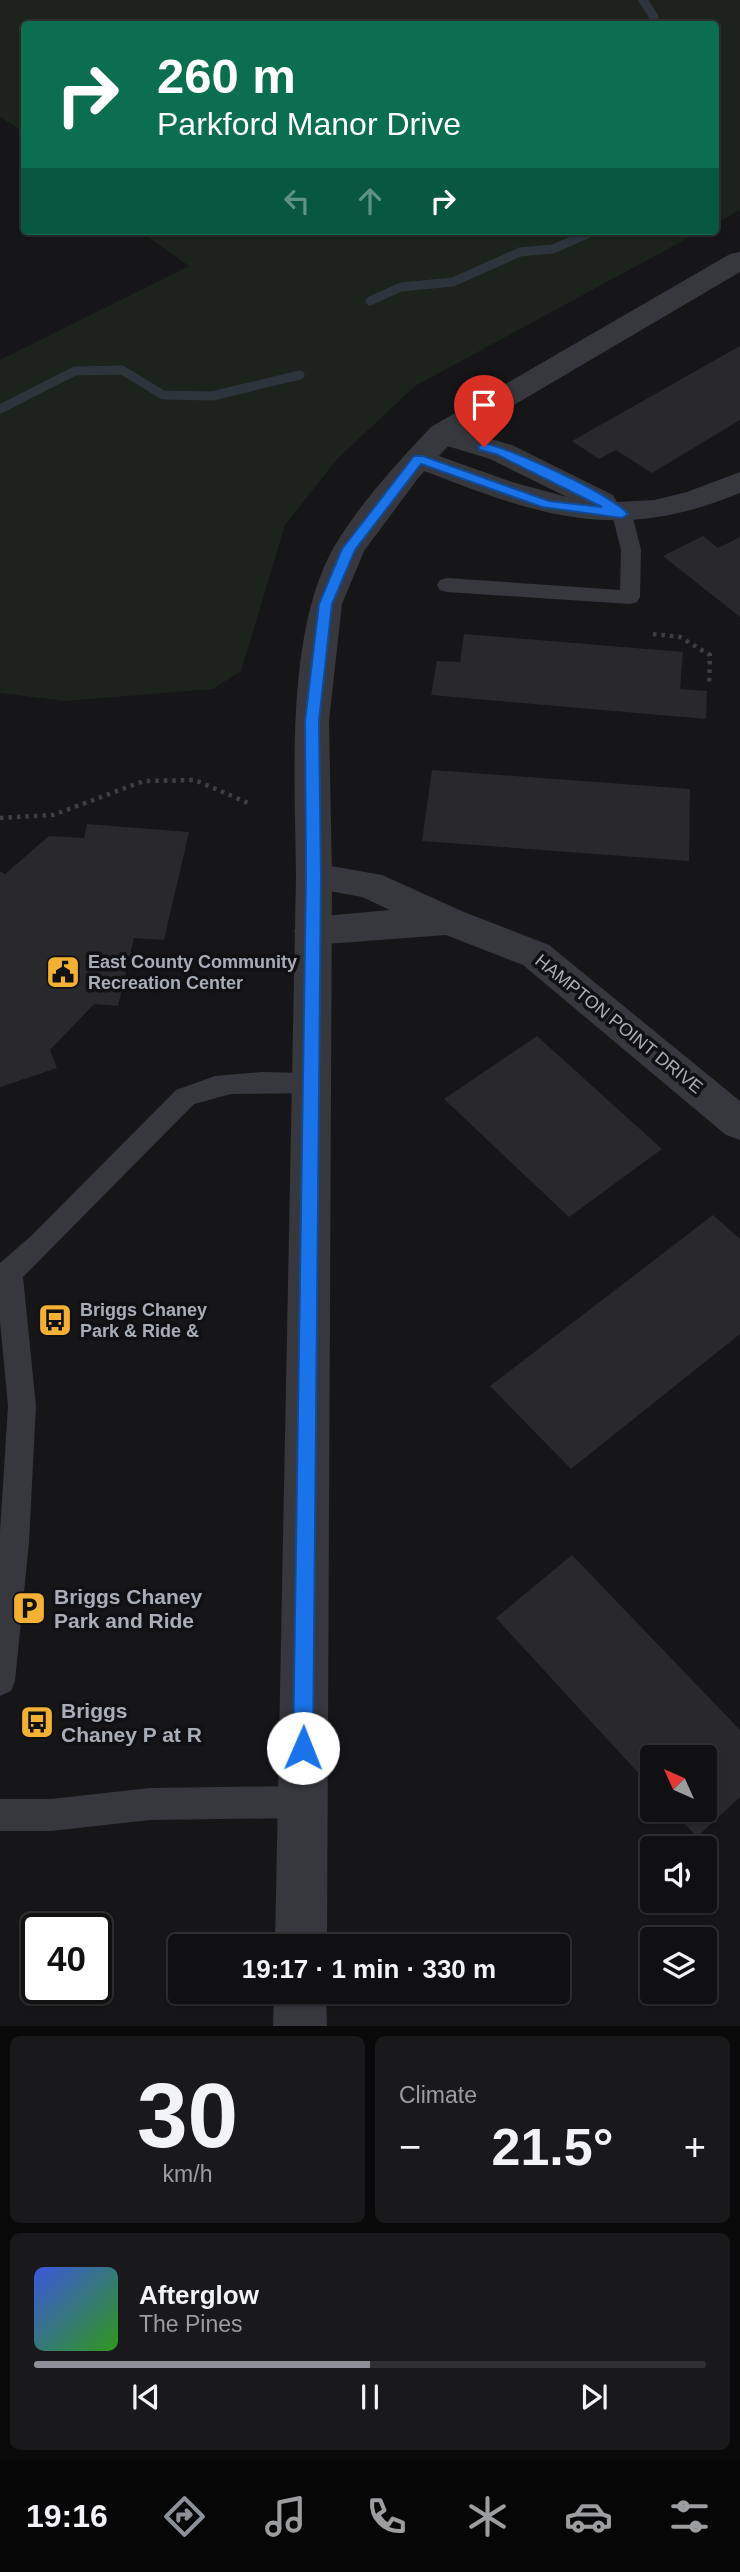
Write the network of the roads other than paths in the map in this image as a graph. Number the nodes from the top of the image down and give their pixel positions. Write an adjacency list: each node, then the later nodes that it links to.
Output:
1 (740, 260): 2 (street)
2 (442, 434): 3 (street); 5 (street)
3 (419, 458): 5 (street); 7 (street)
4 (740, 482): 5 (street)
5 (622, 514): 6 (lane)
6 (447, 585)
7 (314, 876): 8 (street, HAMPTON POINT DRIVE); 9 (street)
8 (451, 922): 9 (street, HAMPTON POINT DRIVE); 11 (street, HAMPTON POINT DRIVE)
9 (313, 931): 10 (street)
10 (311, 1083): 12 (lane); 14 (street)
11 (740, 1124)
12 (4, 1274): 13 (lane)
13 (0, 1681)
14 (302, 1802): 15 (lane); 16 (street)
15 (0, 1815)
16 (301, 1934)
17 (300, 2004): 18 (street)
18 (300, 2026)

